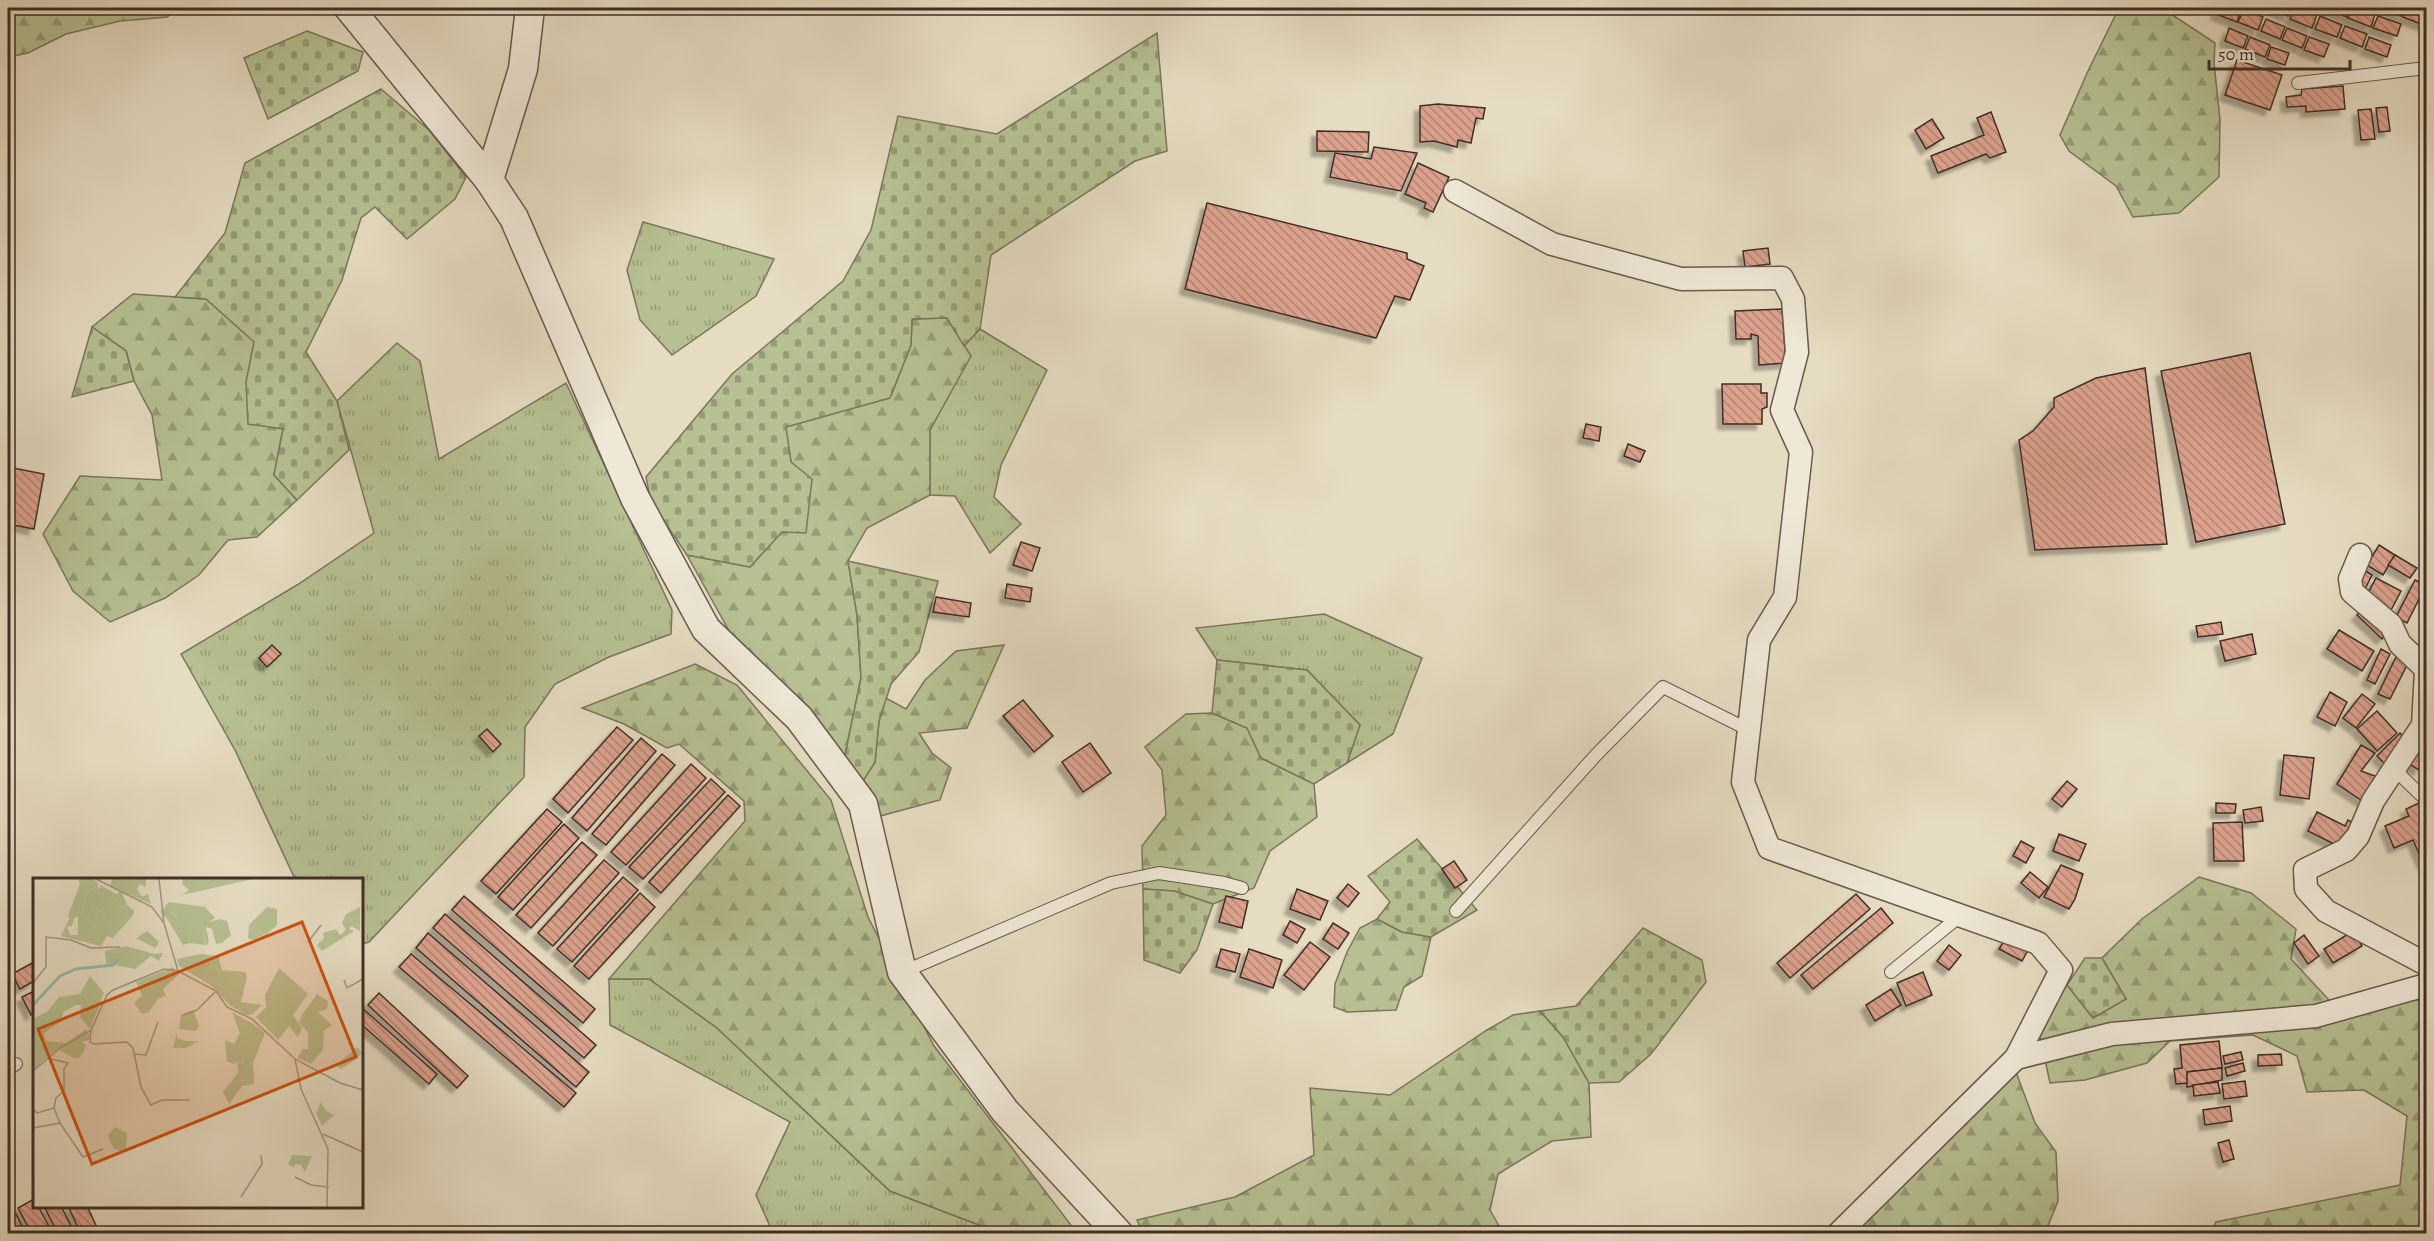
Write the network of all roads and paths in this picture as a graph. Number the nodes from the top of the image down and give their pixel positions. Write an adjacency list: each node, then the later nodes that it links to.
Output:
1 (349, 8): 5 (street)
2 (530, 8): 5 (street)
3 (2427, 68): 4 (lane)
4 (2298, 83)
5 (489, 180): 17 (street)
6 (1455, 191): 10 (street)
7 (2360, 555): 8 (street)
8 (2427, 670): 9 (street)
9 (2425, 726): 11 (street)
10 (1749, 730): 14 (lane); 15 (street)
11 (2394, 769): 12 (lane); 16 (street)
12 (2427, 800)
13 (1242, 888): 17 (lane)
14 (1456, 911)
15 (1960, 916): 18 (lane); 20 (street)
16 (2427, 964)
17 (902, 972): 21 (street)
18 (1891, 972)
19 (2427, 985): 20 (street)
20 (2016, 1058): 22 (street)
21 (1119, 1233)
22 (1838, 1233)

